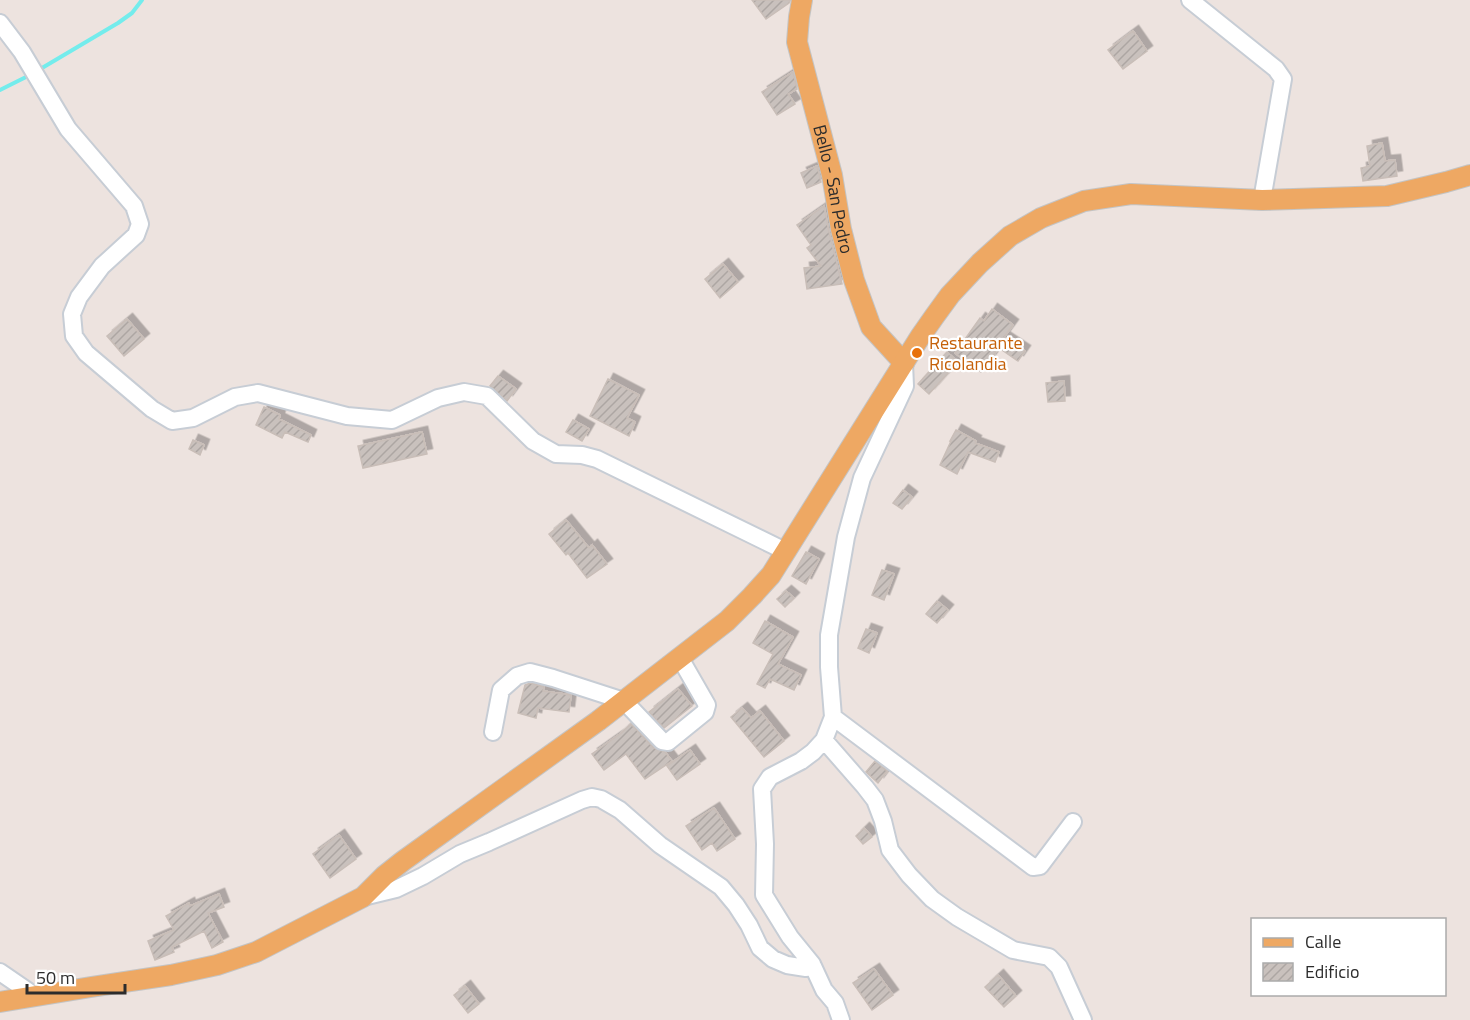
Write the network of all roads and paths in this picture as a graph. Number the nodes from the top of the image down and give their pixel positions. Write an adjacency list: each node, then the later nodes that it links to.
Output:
1 (802, 0): 6 (main road, Bello - San Pedro)
2 (1190, 0): 5 (street)
3 (0, 23): 7 (street)
4 (1470, 175): 5 (main road)
5 (1262, 200): 6 (main road)
6 (904, 363): 7 (main road); 10 (street)
7 (785, 551): 8 (main road)
8 (680, 658): 9 (main road); 9 (street)
9 (624, 701): 11 (street); 14 (main road)
10 (833, 717): 12 (street); 13 (street)
11 (493, 732)
12 (824, 740): 15 (street); 20 (street)
13 (1073, 822)
14 (363, 897): 15 (street); 17 (main road)
15 (812, 964): 19 (street)
16 (0, 972): 17 (street)
17 (35, 996): 18 (main road)
18 (0, 1002)
19 (841, 1020)
20 (1083, 1020)

